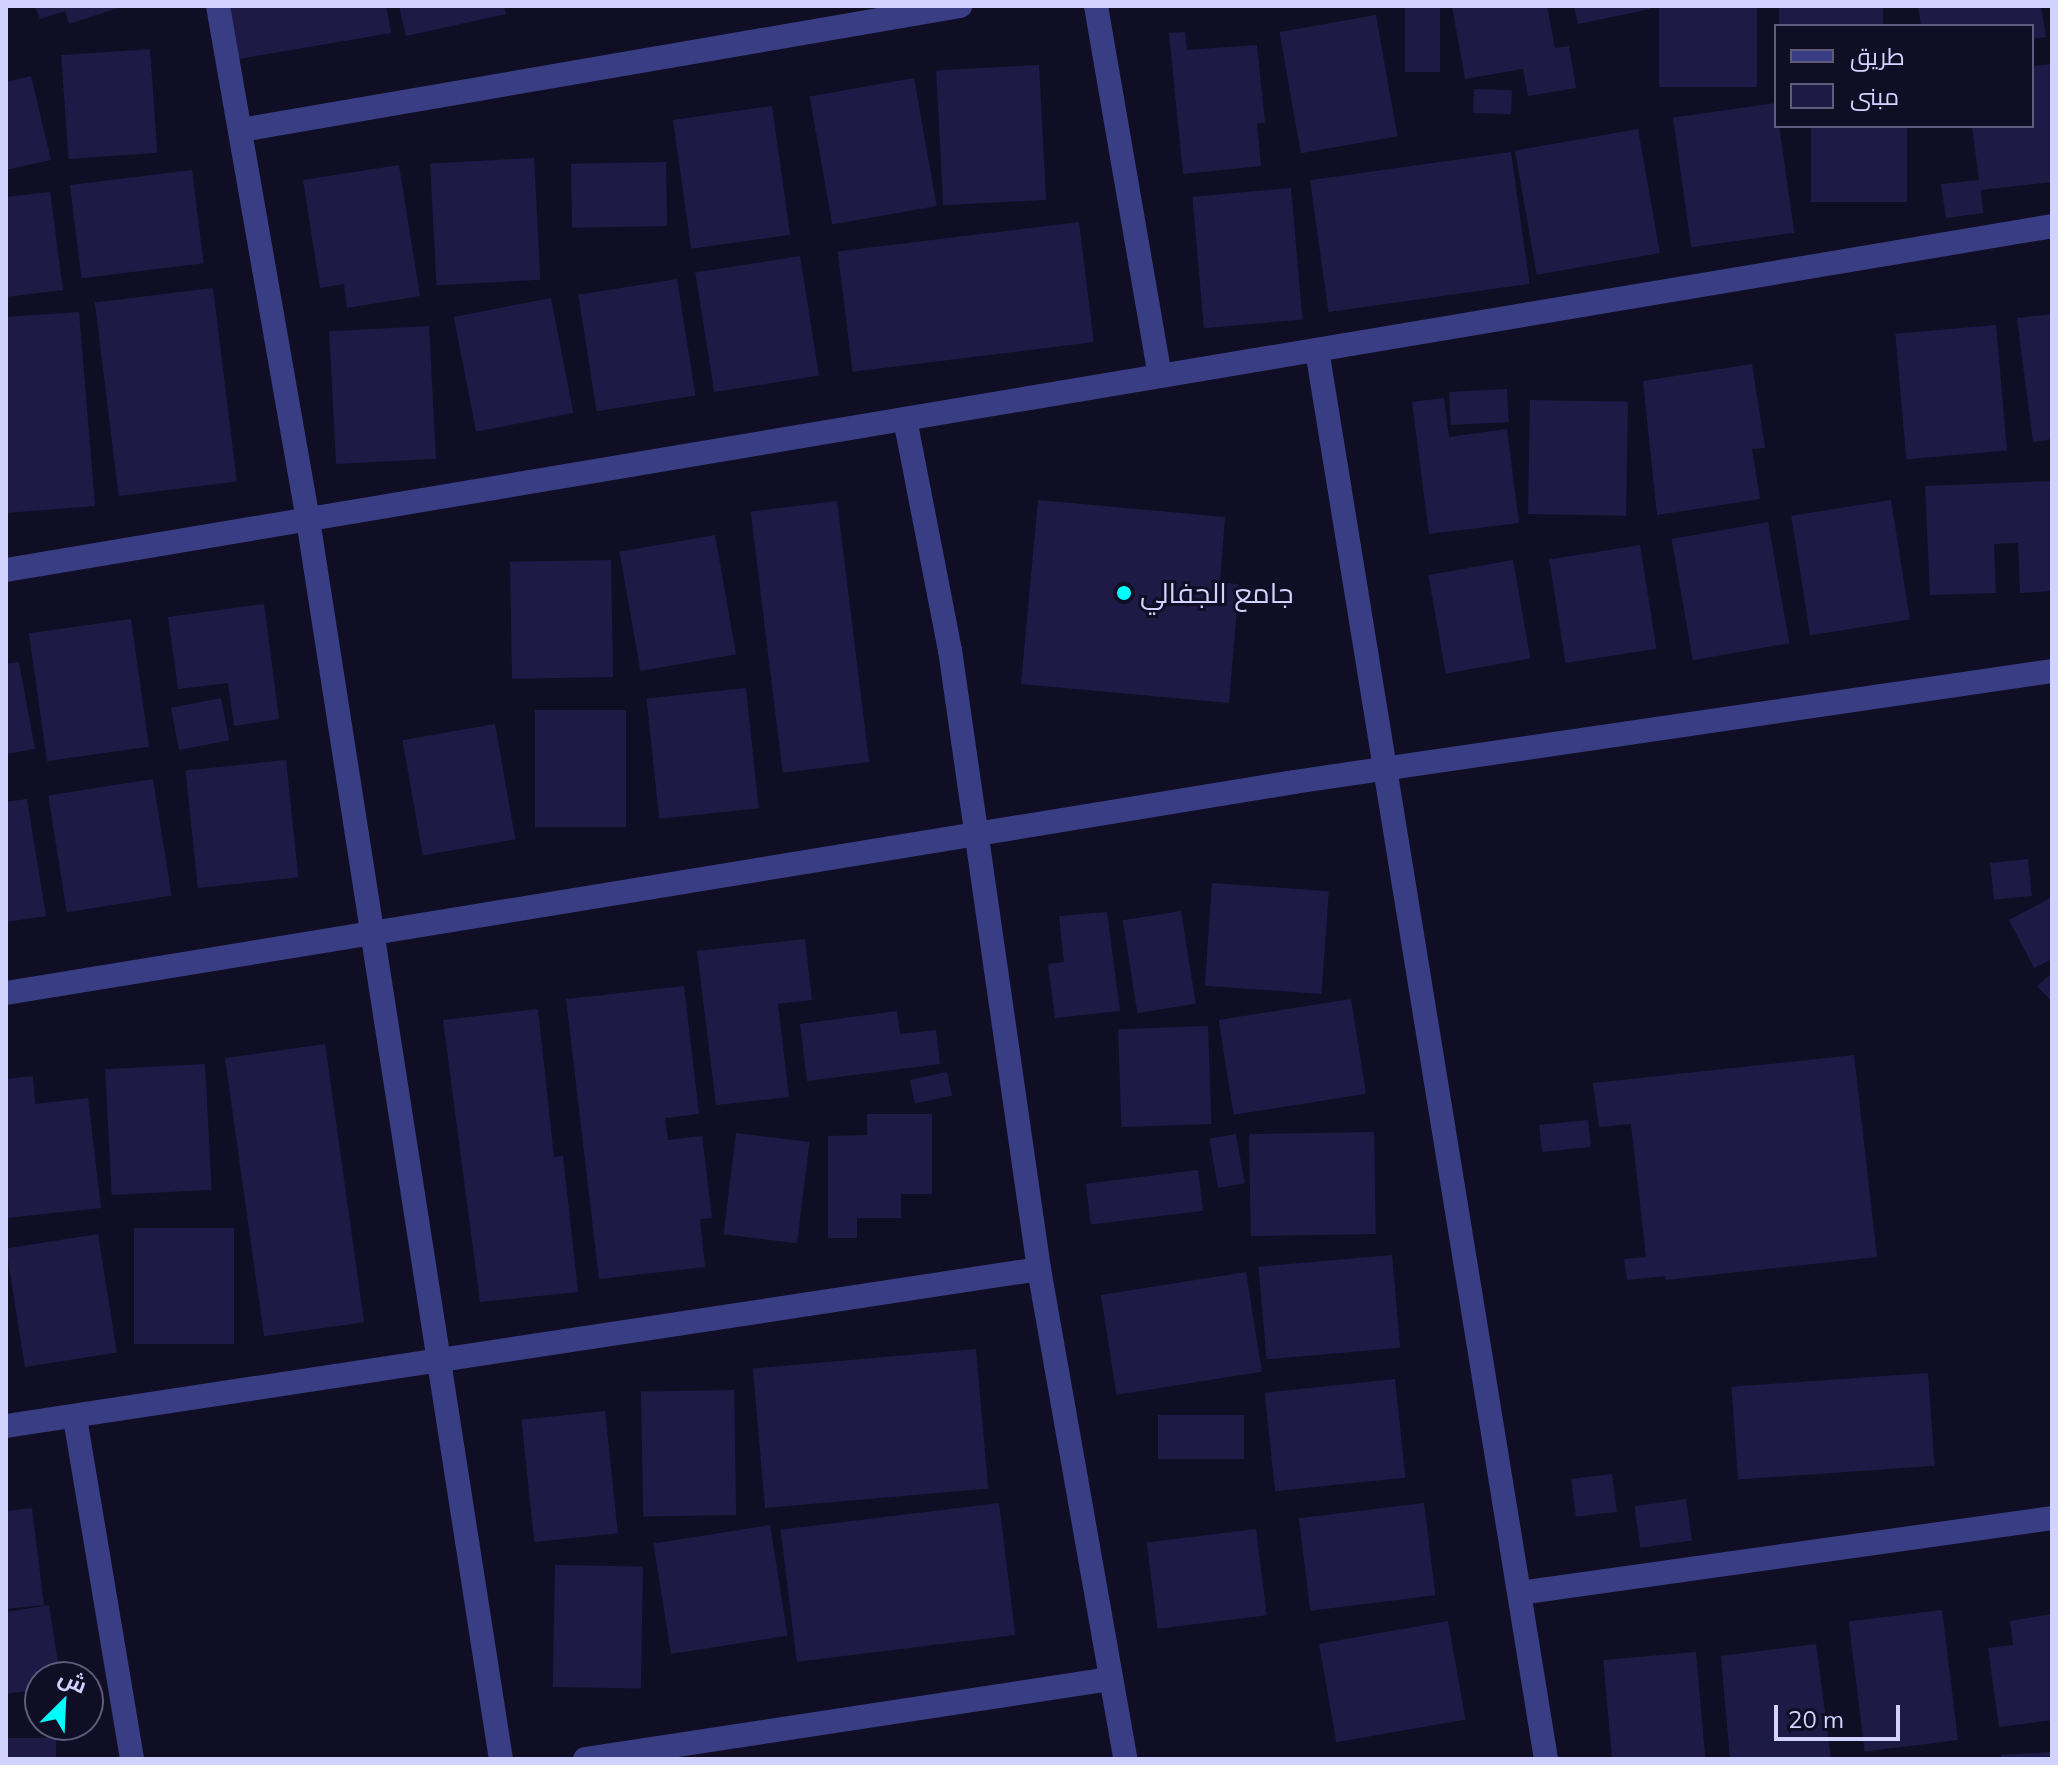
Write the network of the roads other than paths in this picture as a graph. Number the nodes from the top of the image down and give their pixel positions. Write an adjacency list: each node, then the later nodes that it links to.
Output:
1 (218, 6): 4 (street)
2 (960, 6): 4 (street)
3 (1096, 6): 7 (street)
4 (241, 130): 9 (street)
5 (2052, 226): 6 (street)
6 (1317, 350): 7 (street); 12 (street)
7 (1160, 376): 8 (street)
8 (905, 419): 9 (street); 13 (street)
9 (308, 520): 10 (street); 14 (street)
10 (6, 570)
11 (2049, 677): 12 (street)
12 (1385, 769): 13 (street); 21 (street)
13 (978, 834): 14 (street); 16 (street)
14 (371, 933): 15 (street); 17 (street)
15 (6, 993)
16 (1039, 1269): 17 (street); 22 (street)
17 (442, 1362): 18 (street); 24 (street)
18 (75, 1418): 19 (street); 23 (street)
19 (6, 1426)
20 (2052, 1518): 21 (street)
21 (1520, 1593): 27 (street)
22 (1111, 1679): 25 (street); 26 (street)
23 (132, 1759)
24 (501, 1759)
25 (585, 1759)
26 (1125, 1759)
27 (1546, 1759)

